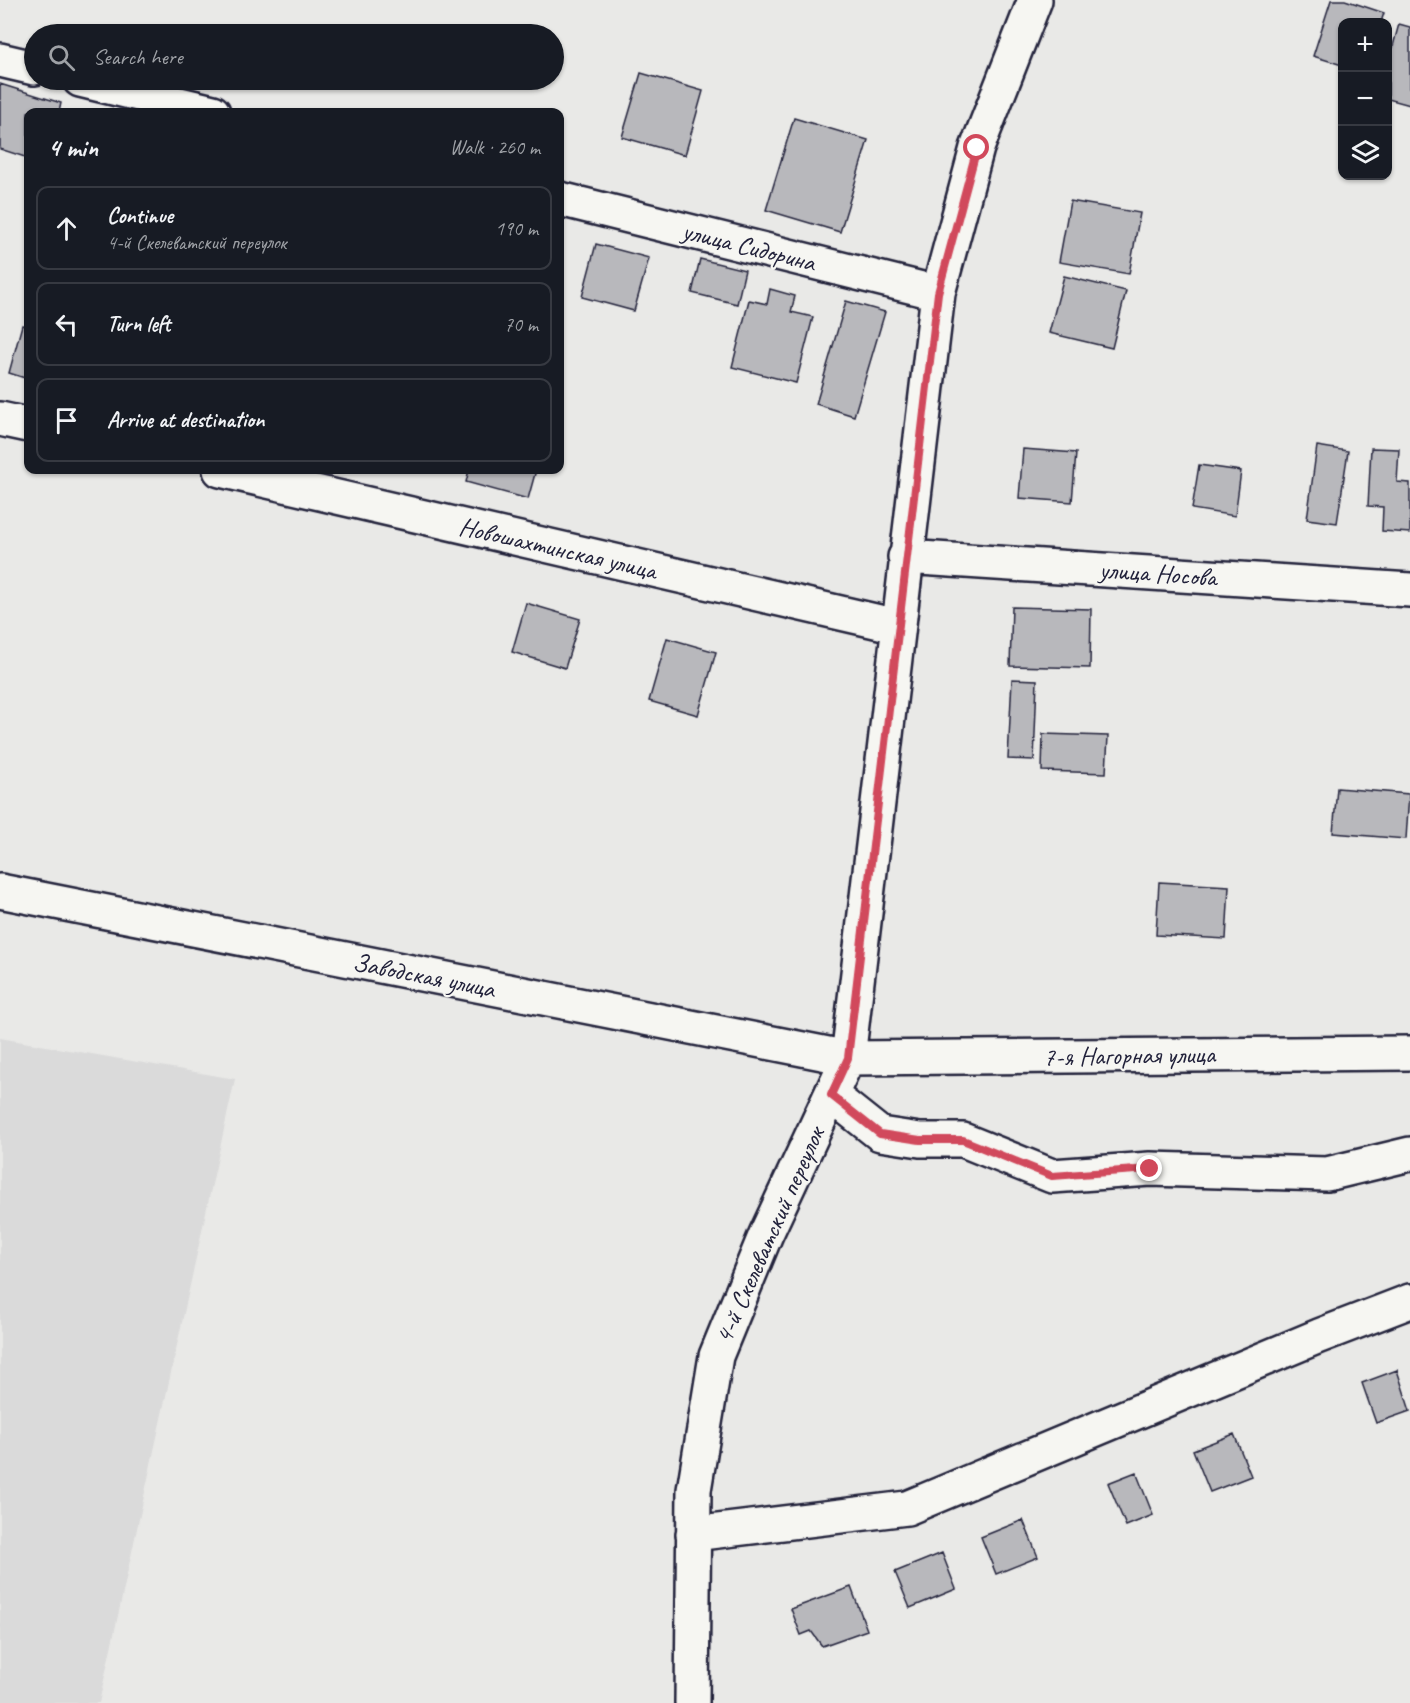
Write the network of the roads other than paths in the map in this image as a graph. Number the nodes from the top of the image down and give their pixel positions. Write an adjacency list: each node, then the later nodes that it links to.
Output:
1 (1035, 0): 7 (street, 4-й Скелеватский переулок)
2 (0, 60): 3 (street)
3 (24, 66)
4 (122, 90): 5 (street)
5 (196, 108)
6 (564, 200): 7 (street, улица Сидорина)
7 (938, 293): 11 (street, 4-й Скелеватский переулок)
8 (0, 419): 9 (street)
9 (24, 424)
10 (237, 474): 13 (street, Новошахтинская улица)
11 (905, 557): 12 (street, улица Носова); 13 (street, 4-й Скелеватский переулок)
12 (1410, 590)
13 (897, 626): 16 (street, 4-й Скелеватский переулок)
14 (0, 891): 16 (street, Заводская улица)
15 (1410, 1053): 16 (street, 7-я Нагорная улица)
16 (848, 1058): 17 (street, 4-й Скелеватский переулок)
17 (831, 1095): 18 (street); 20 (street, 4-й Скелеватский переулок)
18 (1410, 1154)
19 (1410, 1301): 20 (street)
20 (693, 1534): 21 (street, 4-й Скелеватский переулок)
21 (692, 1703)

